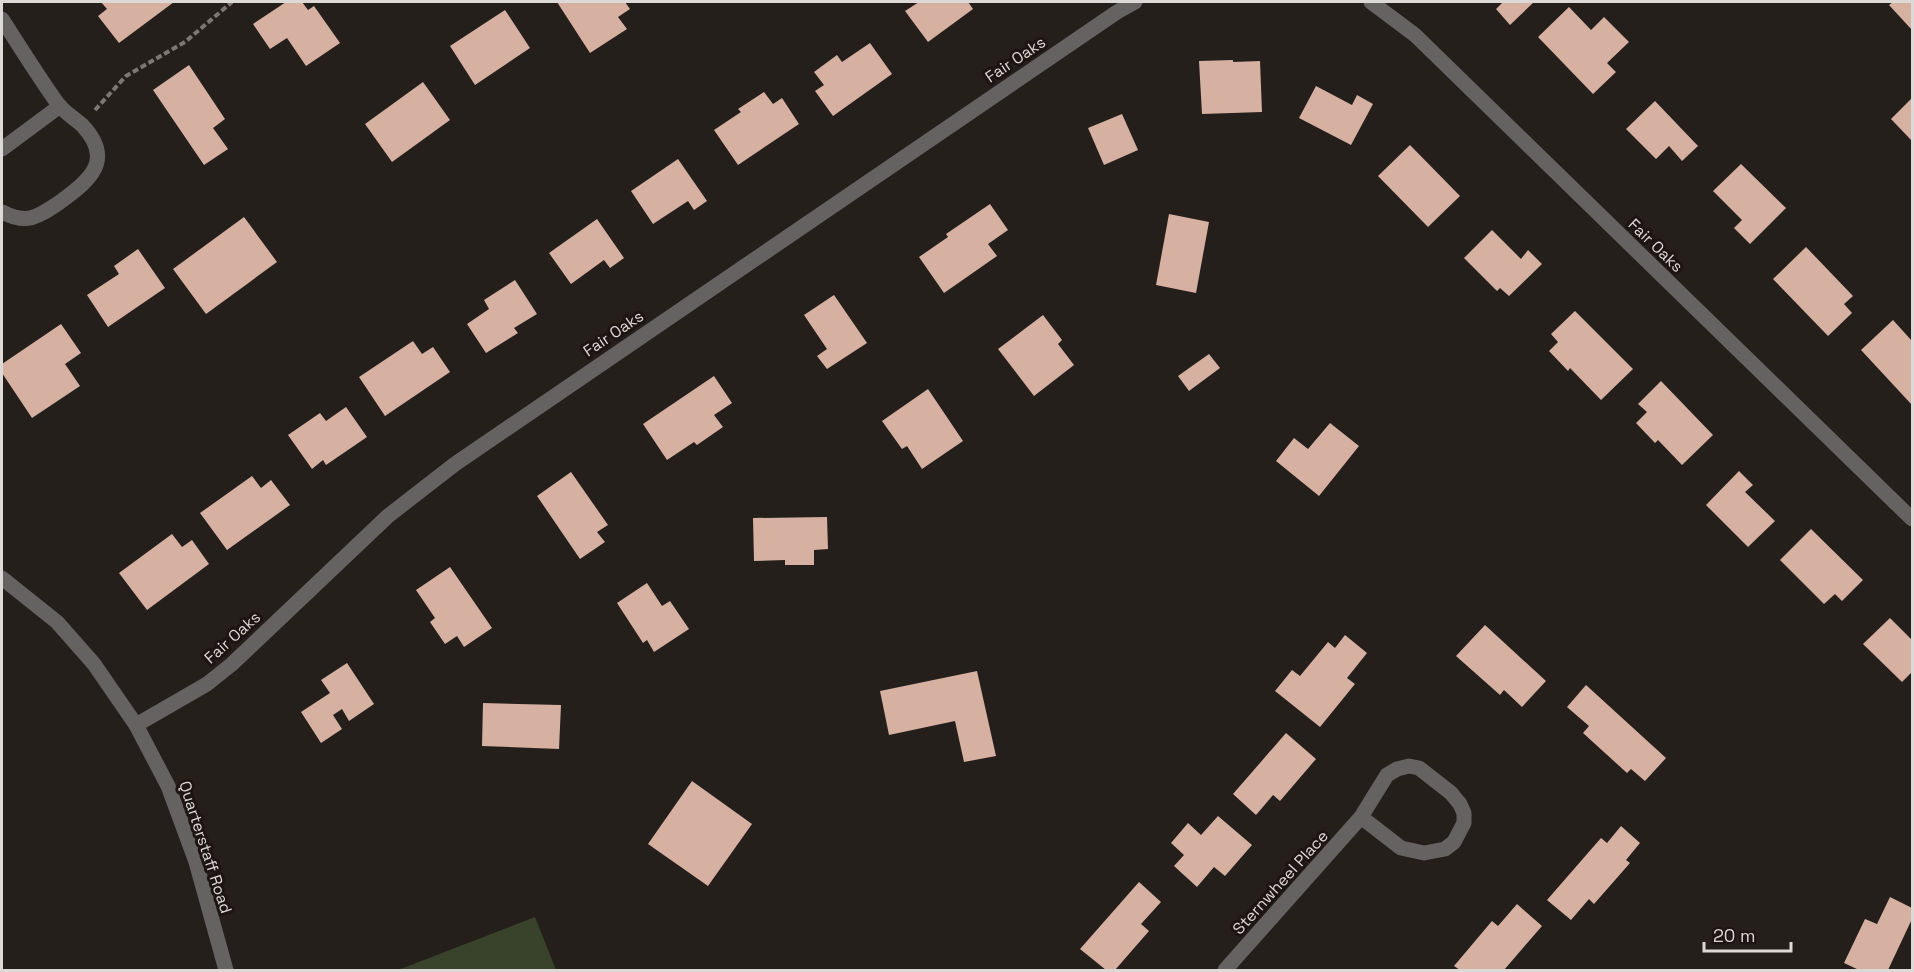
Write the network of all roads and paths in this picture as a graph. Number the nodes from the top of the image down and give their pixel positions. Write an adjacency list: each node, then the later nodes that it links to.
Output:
1 (232, 2): 6 (path)
2 (1135, 2): 11 (street, Fair Oaks)
3 (1371, 2): 9 (street, Fair Oaks)
4 (2, 19): 5 (street)
5 (60, 106): 6 (street); 7 (street)
6 (81, 124): 8 (street)
7 (2, 149)
8 (2, 212)
9 (1912, 519)
10 (2, 578): 11 (street, Quarterstaff Road)
11 (136, 725): 13 (street, Quarterstaff Road)
12 (1361, 817): 12 (street, Sternwheel Place); 14 (street, Sternwheel Place)
13 (226, 970)
14 (1225, 970)

